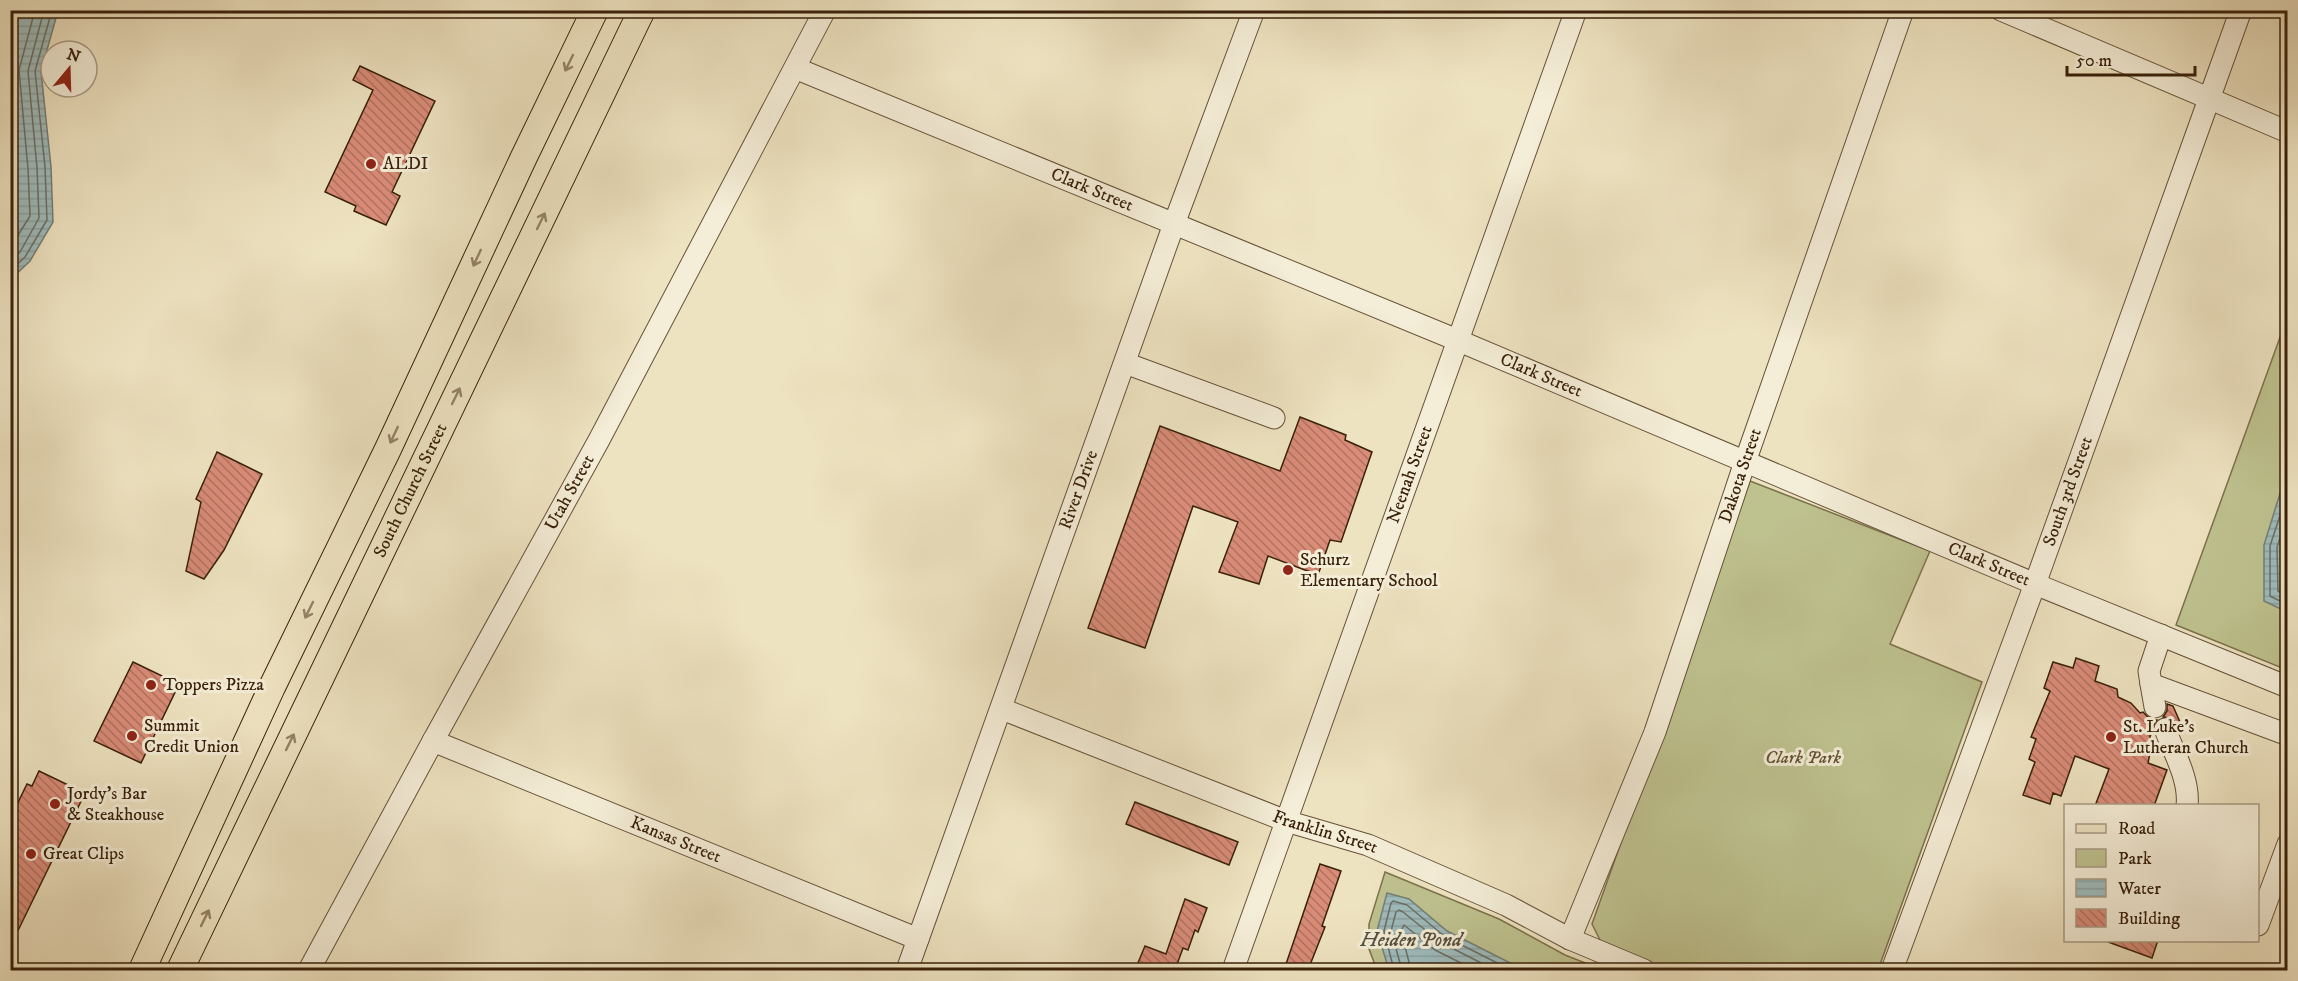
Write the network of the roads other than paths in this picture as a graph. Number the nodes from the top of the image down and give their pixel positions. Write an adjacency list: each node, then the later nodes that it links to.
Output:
1 (595, 10): 32 (main road, one-way to 32)
2 (642, 10): 33 (main road, South Church Street, one-way to 2)
3 (825, 10): 9 (street, Utah Street)
4 (1254, 10): 12 (street, River Drive)
5 (1576, 10): 13 (street, Neenah Street)
6 (1903, 10): 16 (street, Dakota Street)
7 (2001, 10): 10 (street)
8 (2241, 10): 10 (street, South 3rd Street)
9 (795, 68): 12 (street, Clark Street); 25 (street, Utah Street)
10 (2208, 99): 11 (street); 17 (street, South 3rd Street)
11 (2288, 132)
12 (1174, 224): 13 (street, Clark Street); 14 (street, River Drive)
13 (1457, 340): 16 (street, Clark Street); 27 (street, Neenah Street)
14 (1125, 363): 15 (street); 22 (street, River Drive)
15 (1274, 418)
16 (1745, 462): 17 (street, Clark Street); 31 (street, Dakota Street)
17 (2035, 584): 18 (street, Clark Street); 38 (street, South 3rd Street)
18 (2161, 635): 19 (street); 20 (street, Clark Street)
19 (2151, 684): 21 (street); 24 (street)
20 (2288, 687)
21 (2155, 706)
22 (1002, 709): 27 (street, Franklin Street); 30 (street, River Drive)
23 (2165, 729): 26 (street)
24 (2288, 735)
25 (432, 741): 30 (street, Kansas Street); 34 (street, Utah Street)
26 (2187, 804)
27 (1286, 821): 31 (street, Franklin Street); 36 (street, Neenah Street)
28 (2288, 844): 29 (street)
29 (2259, 922)
30 (918, 939): 35 (street, River Drive)
31 (1570, 939): 37 (street, Franklin Street)
32 (147, 969)
33 (180, 970)
34 (309, 970)
35 (907, 970)
36 (1233, 970)
37 (1644, 970)
38 (1892, 970)

